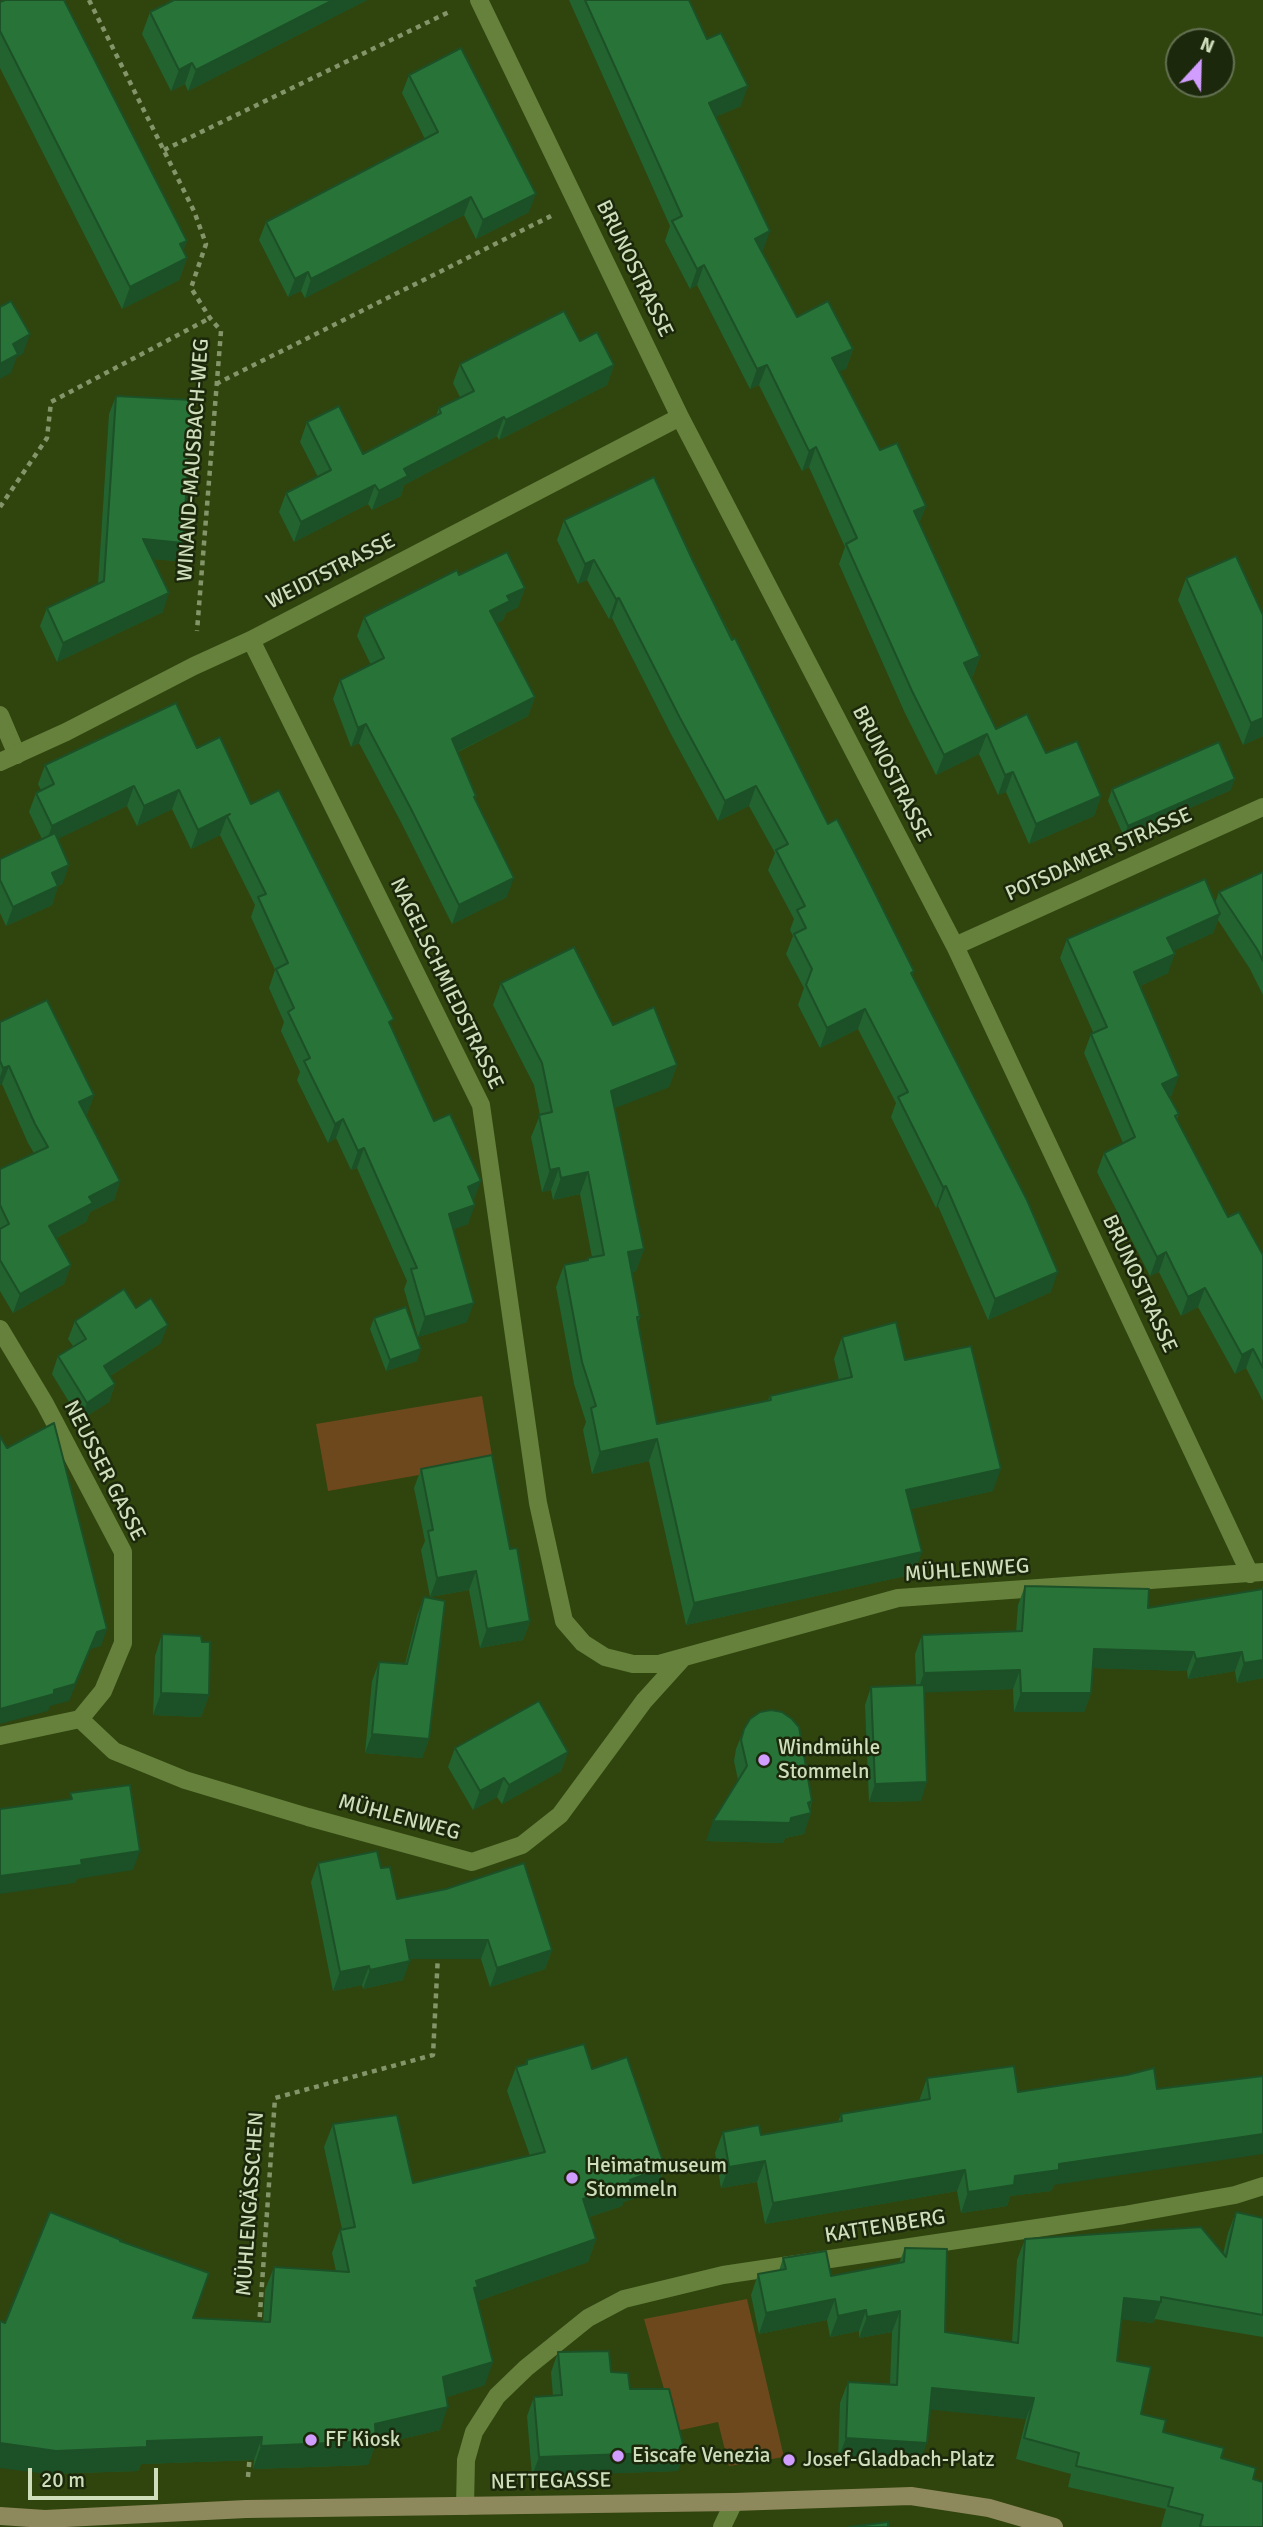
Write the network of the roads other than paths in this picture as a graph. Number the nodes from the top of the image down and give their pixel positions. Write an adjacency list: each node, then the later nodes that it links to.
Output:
1 (479, 0): 2 (street, BRUNOSTRASSE)
2 (680, 417): 3 (street, WEIDTSTRASSE); 8 (street, BRUNOSTRASSE)
3 (251, 640): 5 (street, WEIDTSTRASSE); 11 (street, NAGELSCHMIEDSTRASSE)
4 (0, 715): 5 (street)
5 (17, 755): 6 (street, WEIDTSTRASSE)
6 (0, 762)
7 (1263, 807): 8 (street, POTSDAMER STRASSE)
8 (955, 946): 10 (street, BRUNOSTRASSE)
9 (0, 1329): 13 (street, NEUSSER GASSE)
10 (1257, 1573): 12 (street, MÜHLENWEG)
11 (564, 1620): 12 (street, MÜHLENWEG)
12 (682, 1659): 13 (street, MÜHLENWEG)
13 (80, 1719): 14 (street)
14 (0, 1736)
15 (1263, 2186): 17 (street, KATTENBERG)
16 (734, 2502): 17 (street, NETTEGASSE); 21 (street); 22 (street, NETTEGASSE)
17 (465, 2506): 19 (street)
18 (0, 2516): 20 (street)
19 (169, 2520): 20 (street)
20 (46, 2523)
21 (722, 2527)
22 (1054, 2527)

